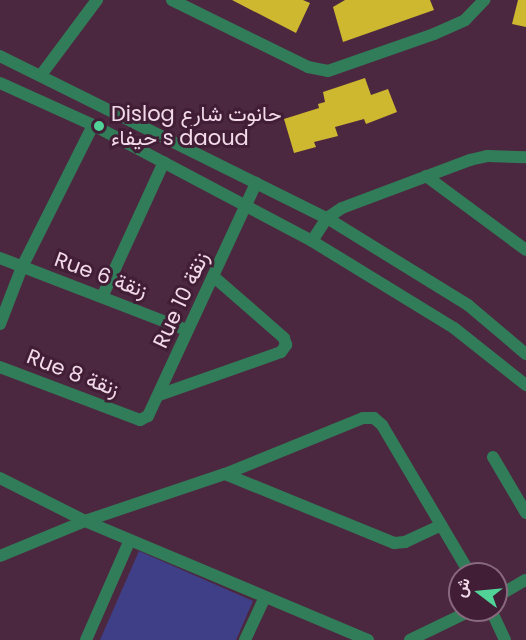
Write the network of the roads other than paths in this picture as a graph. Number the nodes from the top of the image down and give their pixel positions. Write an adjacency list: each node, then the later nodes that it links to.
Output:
1 (97, 0): 5 (street)
2 (172, 0): 3 (street)
3 (484, 0)
4 (0, 56): 5 (street)
5 (41, 75): 11 (street)
6 (0, 83): 7 (street)
7 (93, 125): 9 (street); 17 (street)
8 (526, 157): 10 (street)
9 (164, 162): 12 (street); 19 (street)
10 (426, 176): 13 (street); 15 (street)
11 (256, 183): 12 (street, Rue 10 زنقة); 13 (street)
12 (245, 208): 14 (street); 18 (street, Rue 10 زنقة)
13 (327, 218): 14 (street); 22 (street)
14 (312, 241): 24 (street)
15 (526, 250)
16 (0, 258): 17 (street, Rue 6 زنقة)
17 (22, 267): 19 (street, Rue 6 زنقة); 20 (street)
18 (213, 276): 21 (street, Rue 10 زنقة); 25 (street)
19 (103, 295): 21 (street, Rue 6 زنقة)
20 (0, 324)
21 (187, 330): 25 (street, Rue 10 زنقة)
22 (526, 354)
23 (0, 367): 26 (street, Rue 8 زنقة)
24 (526, 385)
25 (159, 395): 26 (street, Rue 10 زنقة)
26 (132, 417)
27 (493, 457): 30 (street)
28 (225, 474): 31 (street); 32 (street); 32 (street)
29 (0, 478): 31 (street)
30 (526, 513)
31 (85, 521): 33 (street); 34 (street)
32 (441, 525): 35 (street)
33 (130, 540): 38 (street); 41 (street)
34 (0, 556)
35 (464, 562)
36 (526, 580): 37 (street)
37 (508, 590)
38 (265, 597): 42 (street); 43 (street)
39 (448, 622): 44 (street)
40 (497, 622): 45 (street)
41 (86, 640)
42 (245, 640)
43 (368, 640)
44 (410, 640)
45 (505, 640)

